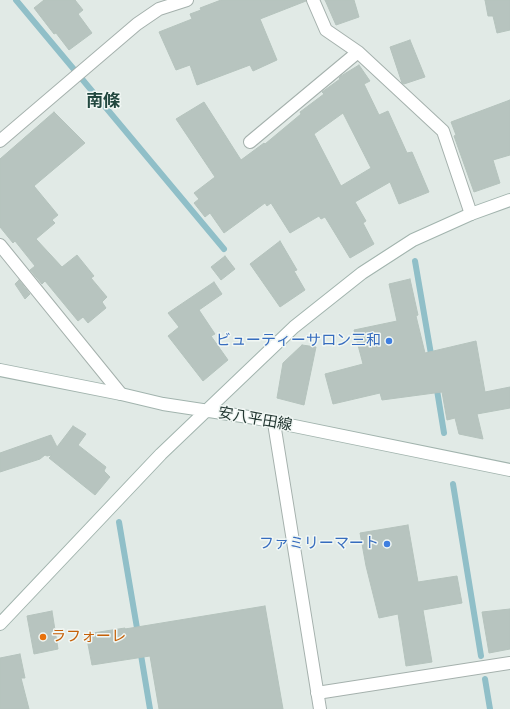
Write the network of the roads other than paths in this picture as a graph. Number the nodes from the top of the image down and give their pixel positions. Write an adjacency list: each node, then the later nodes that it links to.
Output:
1 (187, 0): 4 (street)
2 (314, 0): 3 (street)
3 (358, 52): 5 (street); 7 (street)
4 (0, 141)
5 (250, 142)
6 (510, 200): 7 (street)
7 (471, 214): 11 (street)
8 (0, 245): 10 (street)
9 (0, 370): 10 (street, 安八平田線)
10 (121, 394): 11 (street, 安八平田線)
11 (206, 411): 12 (street, 安八平田線); 14 (street)
12 (274, 422): 13 (street, 安八平田線); 16 (street)
13 (510, 470)
14 (0, 624)
15 (510, 663): 16 (street)
16 (317, 693): 17 (street)
17 (320, 709)

